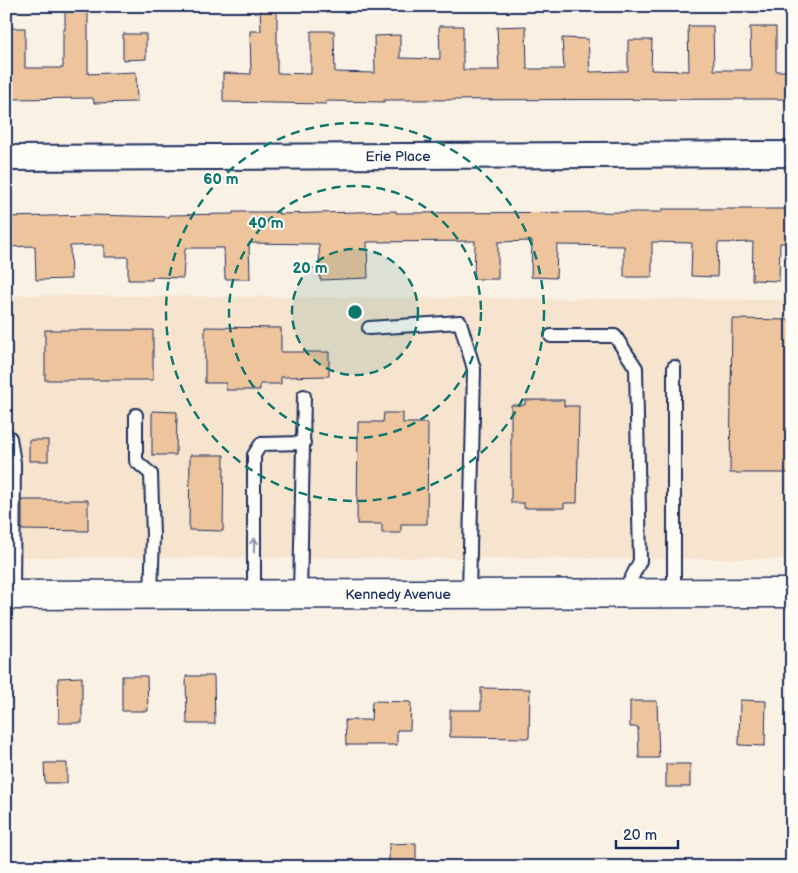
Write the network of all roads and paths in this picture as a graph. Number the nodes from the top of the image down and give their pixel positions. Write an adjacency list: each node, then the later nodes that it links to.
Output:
1 (792, 154): 2 (street, Erie Place)
2 (6, 158)
3 (369, 328): 16 (lane)
4 (551, 336): 10 (lane)
5 (674, 367): 11 (lane)
6 (304, 396): 9 (lane)
7 (136, 415): 13 (lane)
8 (6, 435): 17 (lane)
9 (304, 443): 14 (lane, one-way to 9); 15 (lane)
10 (624, 593): 11 (street, Kennedy Avenue); 16 (street, Kennedy Avenue)
11 (674, 593): 12 (street, Kennedy Avenue)
12 (792, 593)
13 (151, 594): 14 (street, Kennedy Avenue); 17 (street, Kennedy Avenue)
14 (254, 594): 15 (street, Kennedy Avenue)
15 (300, 594): 16 (street, Kennedy Avenue)
16 (469, 594)
17 (10, 595)

